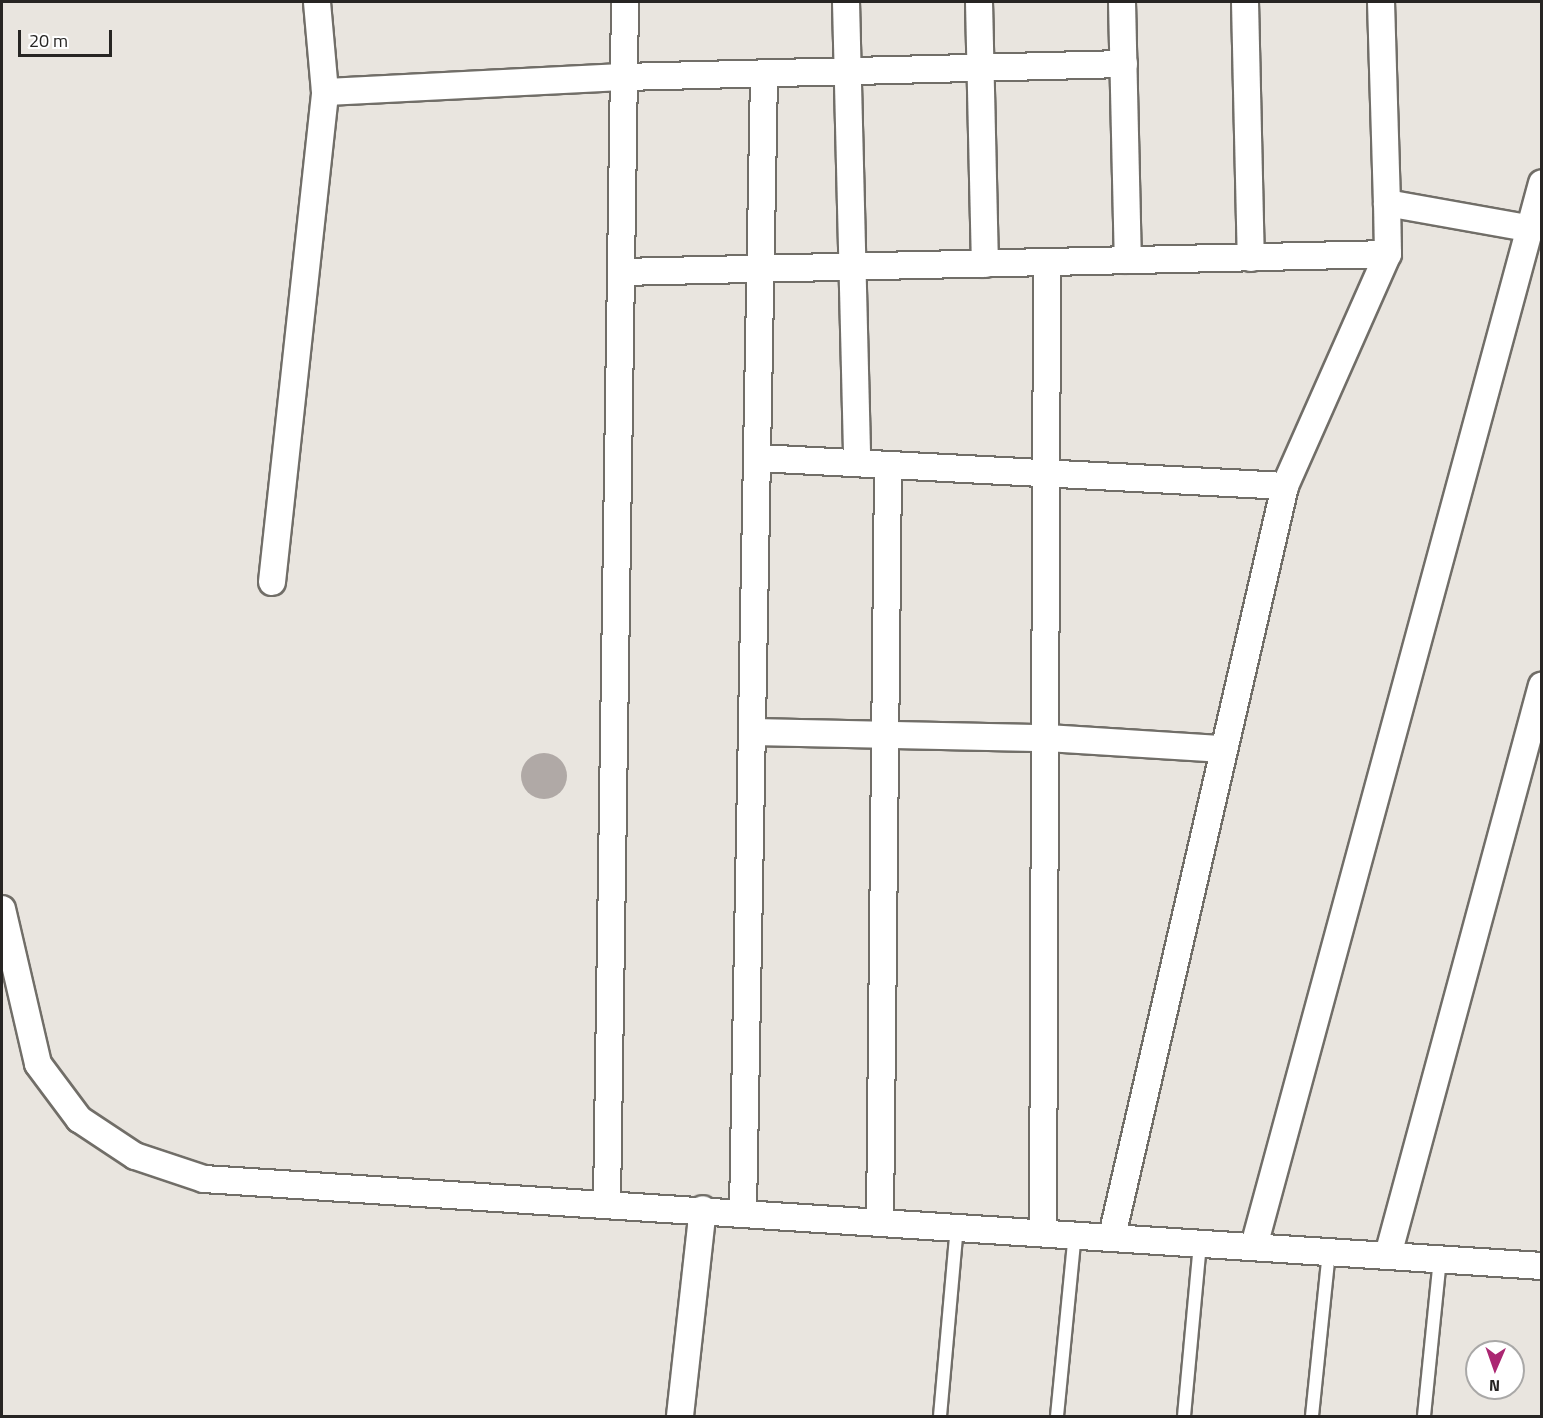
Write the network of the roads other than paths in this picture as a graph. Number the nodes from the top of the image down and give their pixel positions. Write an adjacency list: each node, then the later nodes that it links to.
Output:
1 (317, 2): 13 (street)
2 (625, 2): 12 (street)
3 (846, 2): 10 (street)
4 (979, 2): 9 (street)
5 (1122, 2): 8 (street)
6 (1245, 2): 18 (street)
7 (1381, 2): 15 (street)
8 (1124, 64): 9 (street); 19 (street)
9 (980, 68): 10 (street); 21 (street)
10 (847, 71): 11 (street); 22 (street)
11 (764, 73): 12 (street); 23 (street)
12 (624, 77): 13 (street); 24 (street)
13 (325, 92): 30 (street)
14 (1542, 183): 16 (street)
15 (1387, 203): 16 (street); 17 (street)
16 (1527, 228): 46 (street)
17 (1388, 254): 18 (street); 29 (street)
18 (1251, 258): 19 (street)
19 (1128, 260): 20 (street)
20 (1047, 262): 21 (street); 28 (street)
21 (985, 264): 22 (street)
22 (852, 266): 23 (street); 26 (street)
23 (761, 268): 24 (street); 25 (street)
24 (621, 272): 37 (street)
25 (758, 458): 26 (street); 32 (street)
26 (858, 463): 27 (street)
27 (888, 465): 28 (street); 33 (street)
28 (1047, 473): 29 (street); 34 (street)
29 (1285, 486): 35 (street)
30 (272, 582)
31 (1542, 685): 48 (street)
32 (753, 732): 33 (street); 39 (street)
33 (885, 734): 34 (street); 40 (street)
34 (1047, 738): 35 (street); 42 (street)
35 (1224, 749): 44 (street)
36 (2, 909): 37 (street)
37 (607, 1202): 38 (street)
38 (703, 1209): 39 (street); 51 (street)
39 (743, 1211): 40 (street)
40 (880, 1221): 41 (street)
41 (957, 1226): 42 (street); 52 (lane)
42 (1043, 1232): 43 (street)
43 (1076, 1234): 44 (street); 53 (lane)
44 (1112, 1236): 45 (street)
45 (1200, 1242): 46 (street); 54 (lane)
46 (1254, 1246): 47 (street)
47 (1329, 1251): 48 (street); 55 (lane)
48 (1388, 1255): 49 (street)
49 (1440, 1259): 50 (street); 56 (lane)
50 (1542, 1266)
51 (680, 1416)
52 (940, 1416)
53 (1057, 1416)
54 (1184, 1416)
55 (1312, 1416)
56 (1424, 1416)

